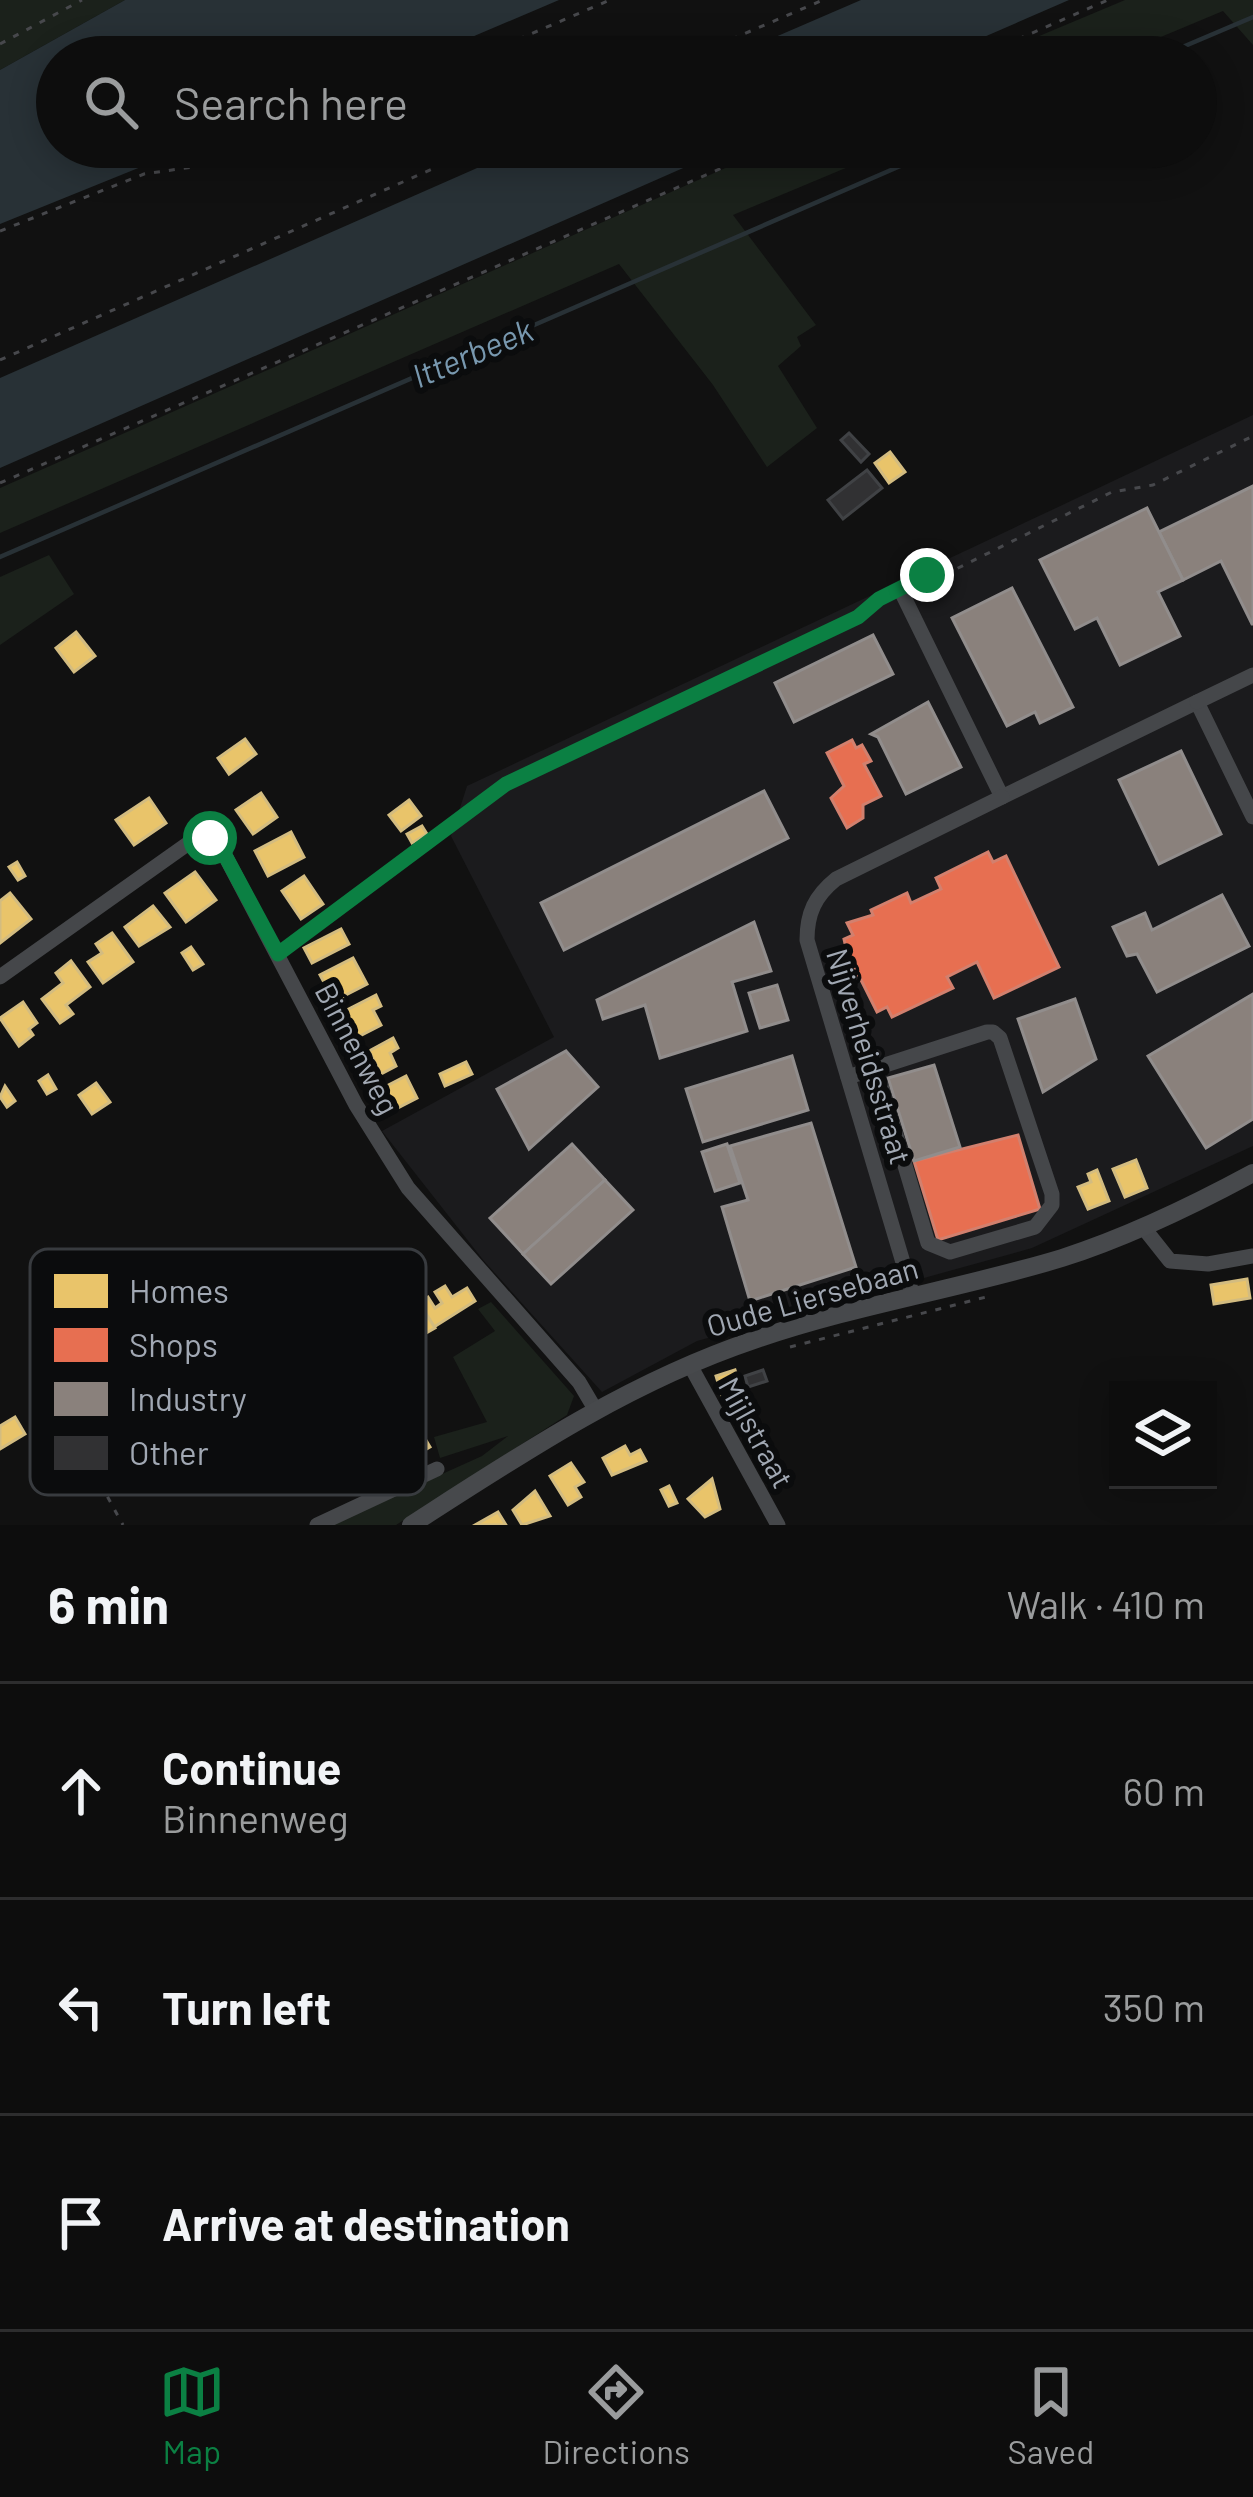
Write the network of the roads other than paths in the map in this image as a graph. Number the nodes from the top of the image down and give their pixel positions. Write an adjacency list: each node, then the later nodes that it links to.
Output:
1 (900, 590): 4 (street)
2 (1253, 675): 3 (street, Nijverheidsstraat)
3 (1197, 702): 4 (street, Nijverheidsstraat); 5 (street)
4 (1002, 797): 8 (street, Nijverheidsstraat)
5 (1253, 817)
6 (0, 977): 14 (street, Binnenweg)
7 (876, 1068): 7 (street); 8 (street)
8 (848, 1077): 12 (street, Nijverheidsstraat)
9 (1253, 1173): 10 (main road, Oude Liersebaan)
10 (1143, 1227): 11 (street); 12 (main road, Oude Liersebaan)
11 (1253, 1256)
12 (913, 1296): 13 (main road, Oude Liersebaan)
13 (690, 1364): 14 (main road, Oude Liersebaan); 20 (street, Mijlstraat)
14 (595, 1409): 18 (main road, Oude Liersebaan)
15 (437, 1469): 16 (street)
16 (426, 1474)
17 (381, 1495): 19 (street)
18 (420, 1522)
19 (317, 1525)
20 (778, 1525)

